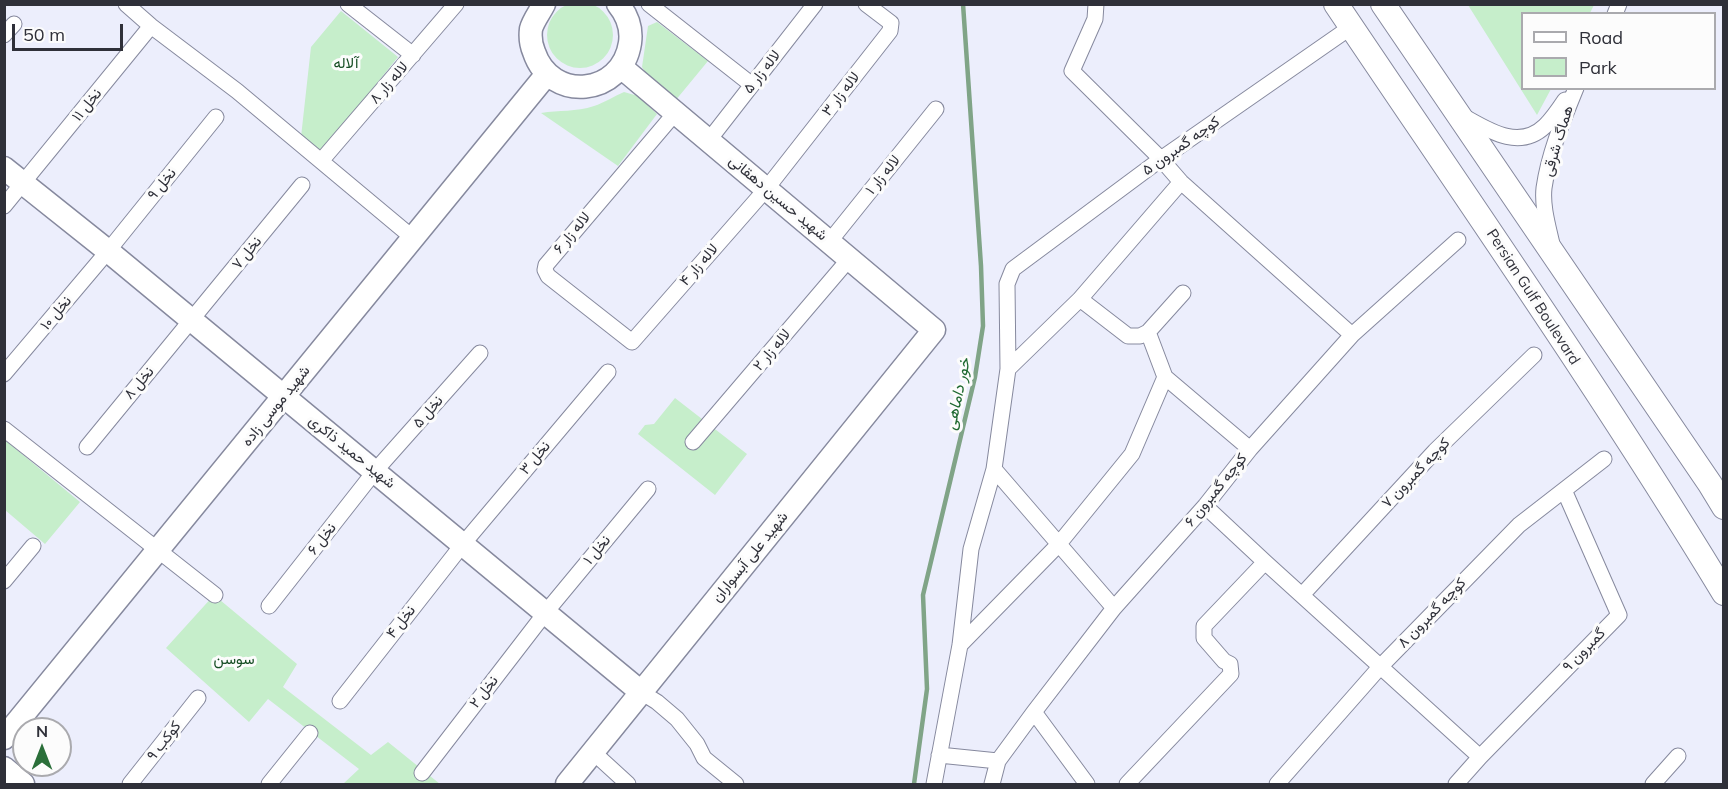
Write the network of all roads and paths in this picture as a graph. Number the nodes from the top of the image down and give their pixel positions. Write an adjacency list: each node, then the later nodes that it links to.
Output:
1 (126, 4): 12 (street)
2 (348, 4): 14 (street)
3 (456, 4): 14 (street, لاله زار ۸)
4 (618, 4): 15 (street)
5 (649, 4): 17 (street)
6 (866, 4): 31 (street, لاله زار ۳)
7 (1096, 4): 25 (street)
8 (1336, 4): 13 (main road, Persian Gulf Boulevard)
9 (1383, 4): 22 (main road)
10 (543, 5): 16 (street)
11 (806, 7): 17 (street, لاله زار ۵)
12 (151, 26): 26 (street); 29 (street, نخل ۱۱)
13 (1351, 27): 25 (street, کوچه گمبرون ۵); 70 (main road, Persian Gulf Boulevard)
14 (413, 55): 26 (street, لاله زار ۸)
15 (621, 67): 16 (street); 21 (street, شهید حسین دهقانی)
16 (547, 74): 33 (street, شهید موسی زاده)
17 (752, 85): 24 (street, لاله زار ۵)
18 (1573, 90): 22 (street, هماگ شرقی)
19 (1574, 90): 37 (street, هماگ شرقی)
20 (936, 109): 35 (street, لاله زار ۱)
21 (676, 112): 24 (street, شهید حسین دهقانی); 45 (street, لاله زار ۶)
22 (1458, 114): 37 (main road)
23 (216, 117): 36 (street, نخل ۹)
24 (709, 140): 31 (street, شهید حسین دهقانی)
25 (1161, 159): 28 (street); 48 (street, کوچه گمبرون ۵)
26 (321, 162): 33 (street)
27 (4, 168): 29 (street, شهید حمید ذاکری)
28 (1181, 182): 40 (street); 44 (street)
29 (24, 184): 32 (street, نخل ۱۱); 36 (street, شهید حمید ذاکری)
30 (302, 186): 41 (street, نخل ۷)
31 (767, 188): 35 (street, شهید حسین دهقانی); 45 (street, لاله زار ۴)
32 (4, 206)
33 (413, 238): 52 (street, شهید موسی زاده)
34 (1458, 240): 44 (street, کوچه گمبرون ۶)
35 (830, 241): 38 (street, شهید حسین دهقانی)
36 (108, 251): 41 (street, شهید حمید ذاکری); 50 (street, نخل ۱۰)
37 (1555, 256): 63 (main road)
38 (850, 258): 42 (street, شهید حسین دهقانی); 54 (street, لاله زار ۲)
39 (1183, 293): 43 (street)
40 (1080, 299): 43 (street); 48 (street)
41 (192, 320): 52 (street, شهید حمید ذاکری); 55 (street, نخل ۸)
42 (934, 330): 78 (street, شهید علی آبسواران)
43 (1148, 332): 51 (street)
44 (1352, 335): 56 (street, کوچه گمبرون ۶)
45 (632, 342)
46 (480, 353): 59 (street, نخل ۵)
47 (1534, 355): 72 (street, کوچه گمبرون ۷)
48 (1008, 369): 58 (street)
49 (608, 372): 64 (street, نخل ۳)
50 (4, 374)
51 (1165, 378): 56 (street); 65 (street)
52 (284, 396): 59 (street, شهید حمید ذاکری); 67 (street, شهید موسی زاده)
53 (4, 429): 67 (street)
54 (693, 442)
55 (87, 447)
56 (1250, 449): 62 (street, کوچه گمبرون ۶)
57 (1604, 459): 61 (street, کوچه گمبرون ۸)
58 (994, 469): 65 (street); 76 (street)
59 (375, 471): 64 (street, شهید حمید ذاکری); 73 (street, نخل ۶)
60 (648, 489): 75 (street, نخل ۱)
61 (1564, 490): 77 (street, کوچه گمبرون ۸); 87 (street, گمبرون ۹)
62 (1205, 506): 68 (street); 74 (street, کوچه گمبرون ۶)
63 (1724, 507)
64 (463, 544): 75 (street, شهید حمید ذاکری); 80 (street, نخل ۴)
65 (1058, 545): 74 (street); 76 (street)
66 (33, 546): 69 (street)
67 (158, 550): 71 (street); 83 (street, شهید موسی زاده)
68 (1265, 562): 72 (street); 100 (street)
69 (4, 581)
70 (1724, 593)
71 (215, 595)
72 (1302, 595): 77 (street)
73 (269, 606)
74 (1114, 608): 81 (street, کوچه گمبرون ۶)
75 (546, 612): 78 (street, شهید حمید ذاکری); 90 (street, نخل ۲)
76 (960, 645): 85 (street)
77 (1380, 667): 87 (street); 101 (street, کوچه گمبرون ۸)
78 (642, 692): 84 (street, شهید علی آبسواران); 96 (street)
79 (198, 698): 92 (street, کوکب ۹)
80 (340, 701)
81 (1034, 712): 88 (street, کوچه گمبرون ۶); 99 (street)
82 (310, 733): 93 (street)
83 (4, 738)
84 (593, 752): 94 (street, شهید علی آبسواران); 95 (street)
85 (939, 755): 88 (street); 97 (street)
86 (1678, 756): 103 (street)
87 (1480, 757): 102 (street, گمبرون ۹)
88 (998, 761): 98 (street)
89 (4, 768): 91 (street)
90 (422, 773)
91 (23, 784)
92 (130, 784)
93 (269, 784)
94 (567, 784)
95 (628, 784)
96 (736, 784)
97 (934, 784)
98 (992, 784)
99 (1087, 784)
100 (1127, 784)
101 (1277, 784)
102 (1456, 784)
103 (1653, 784)

